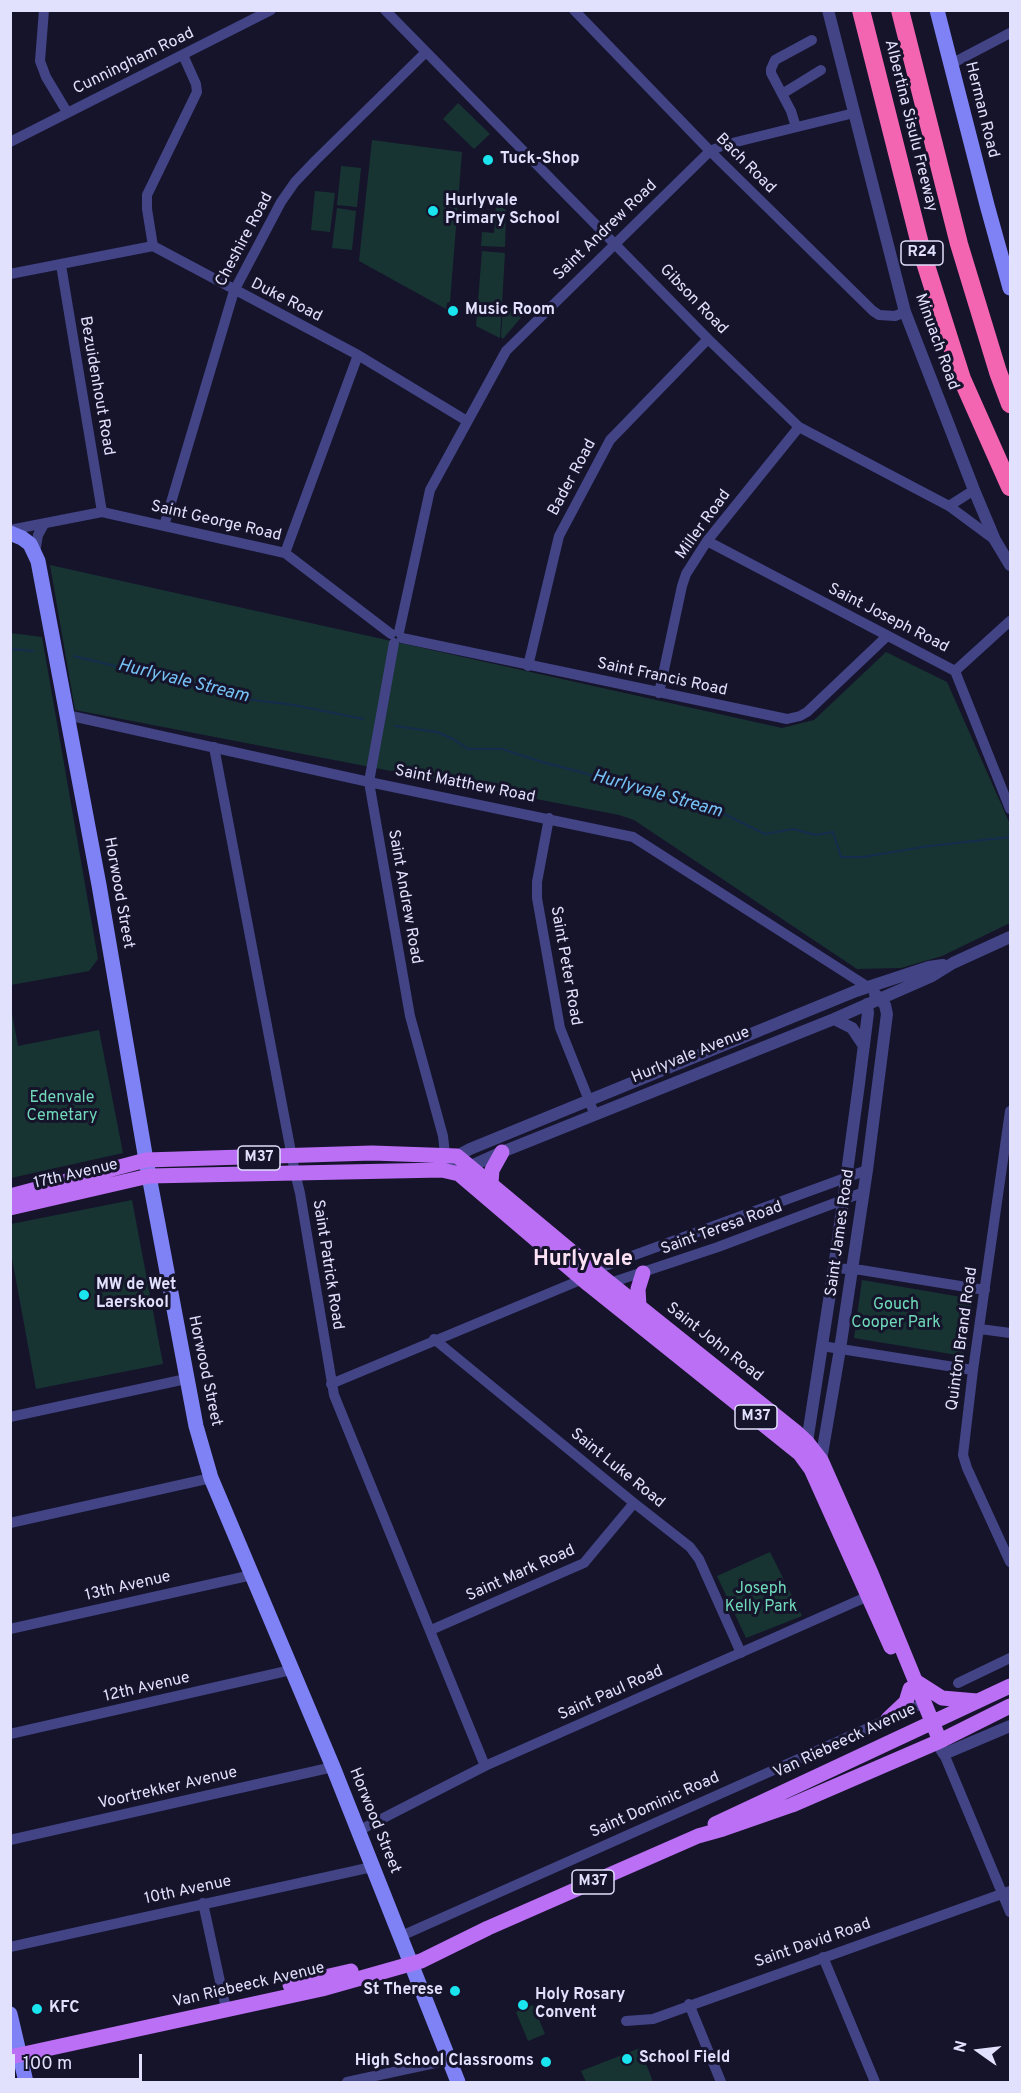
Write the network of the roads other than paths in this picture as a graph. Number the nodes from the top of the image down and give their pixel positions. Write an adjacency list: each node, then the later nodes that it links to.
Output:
1 (44, 10): 16 (street)
2 (271, 10): 12 (street, Cunningham Road)
3 (385, 10): 11 (street, Gibson Road)
4 (574, 10): 20 (street, Bach Road)
5 (828, 10): 17 (street, Minuach Road)
6 (861, 10): 33 (highway, Albertina Sisulu Freeway / R24)
7 (900, 10): 30 (highway, Albertina Sisulu Freeway / R24)
8 (937, 10): 13 (main road, Herman Road)
9 (1011, 33): 13 (street)
10 (812, 40): 15 (street)
11 (426, 52): 21 (street, Gibson Road); 26 (street, Cheshire Road)
12 (183, 55): 16 (street, Cunningham Road); 22 (street)
13 (951, 64): 25 (main road, Herman Road)
14 (821, 70): 15 (street)
15 (782, 94): 18 (street)
16 (67, 112): 19 (street, Cunningham Road)
17 (854, 112): 18 (street, Saint Andrew Road); 27 (street, Minuach Road)
18 (796, 127): 20 (street, Saint Andrew Road)
19 (10, 142)
20 (710, 151): 21 (street, Saint Andrew Road); 27 (street, Bach Road)
21 (615, 243): 28 (street, Gibson Road); 31 (street, Saint Andrew Road)
22 (153, 246): 23 (street); 26 (street, Duke Road)
23 (61, 265): 24 (street); 36 (street, Bezuidenhout Road)
24 (10, 274)
25 (1011, 288)
26 (234, 291): 29 (street, Duke Road); 38 (street, Cheshire Road)
27 (905, 312): 34 (street, Minuach Road)
28 (708, 339): 32 (street, Gibson Road); 48 (street, Bader Road)
29 (358, 355): 31 (street, Duke Road); 43 (street)
30 (1011, 404)
31 (467, 421): 47 (street, Saint Andrew Road)
32 (799, 427): 35 (street, Gibson Road); 41 (street, Miller Road)
33 (1011, 487)
34 (974, 490): 35 (street); 40 (street, Minuach Road)
35 (949, 506): 40 (street, Gibson Road)
36 (102, 512): 37 (street, Saint George Road); 38 (street, Saint George Road)
37 (44, 524): 39 (street, Saint George Road); 42 (street)
38 (165, 526): 43 (street, Saint George Road)
39 (10, 531): 42 (main road)
40 (995, 540): 44 (street, Gibson Road)
41 (707, 542): 46 (street, Saint Joseph Road); 50 (street, Miller Road)
42 (35, 553): 51 (main road, Horwood Street)
43 (285, 554): 47 (street, Saint George Road)
44 (1011, 565)
45 (1011, 621): 49 (street)
46 (887, 636): 49 (street, Saint Joseph Road); 50 (street, Saint Francis Road)
47 (397, 637): 48 (street, Saint Francis Road); 53 (street, Saint Andrew Road)
48 (528, 666): 50 (street, Saint Francis Road)
49 (955, 671): 54 (street, Saint Joseph Road)
50 (659, 693)
51 (67, 715): 52 (street, Saint Matthew Road); 71 (main road, Horwood Street)
52 (214, 747): 53 (street, Saint Matthew Road); 70 (street, Saint Patrick Road)
53 (369, 782): 55 (street, Saint Matthew Road); 69 (street, Saint Andrew Road)
54 (1011, 809)
55 (549, 818): 58 (street, Saint Matthew Road); 65 (street, Saint Peter Road)
56 (1011, 937): 57 (street, Hurlyvale Avenue)
57 (953, 963): 58 (street, Hurlyvale Avenue); 59 (street, Hurlyvale Avenue)
58 (862, 989): 60 (street, Saint Matthew Road); 61 (street, Saint Matthew Road); 65 (street, Hurlyvale Avenue)
59 (897, 992): 60 (street, Hurlyvale Avenue); 62 (street)
60 (881, 999): 61 (street, Hurlyvale Avenue); 62 (street, Saint James Road)
61 (867, 1004): 63 (street, Hurlyvale Avenue); 64 (street, Saint James Road)
62 (887, 1014): 72 (street, Saint James Road)
63 (834, 1019): 64 (street); 67 (street, Hurlyvale Avenue)
64 (864, 1046): 78 (street, Saint James Road)
65 (589, 1101): 67 (street, Saint Peter Road); 69 (street, Hurlyvale Avenue)
66 (1011, 1111): 91 (street, Quinton Brand Road)
67 (594, 1113): 68 (street, Hurlyvale Avenue)
68 (502, 1152): 75 (street, Hurlyvale Avenue); 79 (main road)
69 (451, 1155): 70 (main road, Hurlyvale Avenue / M37); 73 (street); 75 (main road, Saint John Road / M37)
70 (292, 1157): 71 (main road, Hurlyvale Avenue / M37); 76 (street, Saint Patrick Road)
71 (146, 1160): 77 (main road, Horwood Street); 81 (main road, 17th Avenue / M37)
72 (867, 1170): 78 (street, Saint Teresa Road); 80 (street, Saint James Road)
73 (448, 1171): 74 (main road, M37); 75 (main road, M37)
74 (415, 1172): 76 (main road, M37); 79 (main road)
75 (468, 1172): 79 (main road, Saint John Road / M37)
76 (295, 1173): 77 (main road, M37); 100 (street, Saint Patrick Road)
77 (149, 1176): 83 (main road, 17th Avenue / M37); 99 (main road, Horwood Street)
78 (846, 1177): 82 (street, Saint James Road); 84 (street, Saint Teresa Road)
79 (486, 1188): 89 (main road, Saint John Road / M37)
80 (864, 1192): 82 (street, Saint Teresa Road); 87 (street, Saint James Road)
81 (10, 1196)
82 (843, 1199): 85 (street, Saint Teresa Road); 86 (street, Saint James Road)
83 (10, 1208)
84 (711, 1227): 85 (street); 89 (street, Saint Teresa Road)
85 (718, 1247): 88 (street, Saint Teresa Road)
86 (834, 1268): 87 (street); 96 (street, Saint James Road)
87 (852, 1270): 91 (street); 97 (street, Saint James Road)
88 (644, 1273): 90 (street, Saint Teresa Road); 92 (main road)
89 (586, 1277): 90 (main road, Saint John Road / M37); 95 (street, Saint Teresa Road); 102 (main road, Saint John Road / M37)
90 (611, 1284): 92 (main road, Saint John Road / M37)
91 (984, 1290): 93 (street, Quinton Brand Road)
92 (639, 1306): 102 (main road, Saint John Road / M37)
93 (980, 1329): 94 (street); 98 (street, Quinton Brand Road)
94 (1011, 1333)
95 (434, 1340): 100 (street, Saint Teresa Road); 105 (street, Saint Luke Road)
96 (822, 1346): 97 (street); 102 (street, Saint James Road)
97 (840, 1348): 98 (street); 103 (street, Saint James Road)
98 (973, 1370): 107 (street, Quinton Brand Road)
99 (186, 1379): 101 (street); 104 (main road, Horwood Street)
100 (331, 1384): 111 (street, Saint Patrick Road)
101 (10, 1417)
102 (804, 1448): 103 (main road, Saint John Road / M37)
103 (816, 1464): 109 (main road, Saint John Road / M37)
104 (211, 1478): 106 (street); 108 (main road, Horwood Street)
105 (634, 1503): 111 (street, Saint Mark Road); 112 (street, Saint Luke Road)
106 (10, 1523)
107 (1011, 1562)
108 (252, 1575): 110 (street, 13th Avenue); 114 (main road, Horwood Street)
109 (873, 1594): 112 (street, Saint Paul Road); 116 (main road, Saint John Road / M37)
110 (10, 1629)
111 (431, 1630): 126 (street, Saint Patrick Road)
112 (741, 1653): 126 (street, Saint Paul Road)
113 (1011, 1658): 115 (street)
114 (291, 1670): 124 (street, 12th Avenue); 127 (main road, Horwood Street)
115 (958, 1683)
116 (912, 1684): 118 (main road); 119 (main road, Saint John Road / M37); 121 (main road)
117 (1011, 1686): 118 (main road, Van Riebeeck Avenue / M37)
118 (980, 1701): 122 (main road, Van Riebeeck Avenue / M37)
119 (921, 1705): 121 (street, Saint Dominic Road); 122 (main road, Saint John Road / M37)
120 (1011, 1707): 125 (main road, Van Riebeeck Avenue / M37)
121 (888, 1719): 135 (street, Saint Dominic Road)
122 (929, 1724): 125 (main road, Saint John Road / M37); 129 (main road, Van Riebeeck Avenue / M37)
123 (1011, 1725): 125 (street)
124 (10, 1734)
125 (939, 1747): 129 (main road, Van Riebeeck Avenue / M37); 132 (street)
126 (485, 1766): 128 (street, Saint Paul Road)
127 (333, 1767): 128 (main road, Horwood Street); 130 (street, Voortrekker Avenue)
128 (358, 1831): 131 (main road, Horwood Street)
129 (698, 1836): 138 (main road, Van Riebeeck Avenue / M37)
130 (10, 1840)
131 (372, 1867): 133 (street, 10th Avenue); 135 (main road, Horwood Street)
132 (1007, 1892): 134 (street); 137 (street, Saint David Road)
133 (203, 1903): 136 (street, 10th Avenue); 140 (street)
134 (1011, 1912)
135 (399, 1937): 138 (main road, Horwood Street)
136 (10, 1947)
137 (823, 1957): 139 (street, Saint David Road); 149 (street)
138 (408, 1960): 140 (main road, Van Riebeeck Avenue / M37); 144 (main road, Horwood Street)
139 (689, 2004): 142 (street, Saint David Road); 148 (street)
140 (225, 2005): 143 (main road, Van Riebeeck Avenue / M37)
141 (10, 2014): 143 (main road)
142 (626, 2021)
143 (15, 2052): 145 (main road)
144 (449, 2060): 146 (street); 147 (main road, Horwood Street)
145 (26, 2082)
146 (347, 2082)
147 (458, 2082)
148 (721, 2082)
149 (875, 2082)

